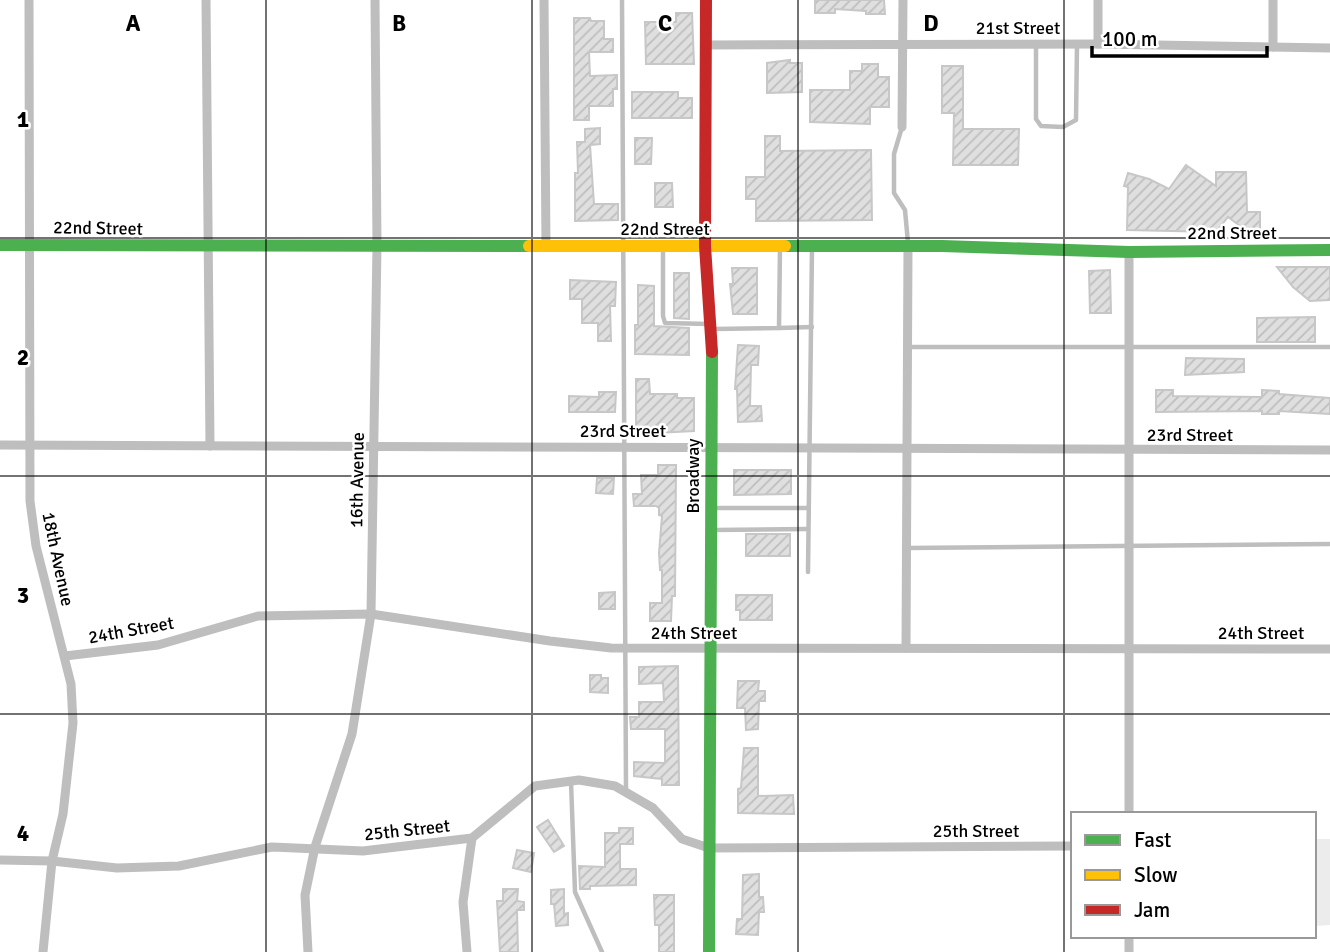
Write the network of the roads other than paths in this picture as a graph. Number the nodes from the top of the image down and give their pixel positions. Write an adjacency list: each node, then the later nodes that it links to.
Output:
1 (29, 0): 19 (street, 18th Avenue)
2 (206, 0): 23 (street)
3 (375, 0): 20 (street, 16th Avenue)
4 (544, 0): 24 (street)
5 (622, 0): 21 (lane)
6 (706, 0): 13 (street, Broadway)
7 (903, 0): 14 (street)
8 (1098, 0): 12 (street)
9 (1273, 0): 15 (street)
10 (1036, 44): 11 (street, 21st Street); 11 (lane); 14 (street, 21st Street)
11 (1077, 44): 12 (street, 21st Street)
12 (1098, 44): 15 (street, 21st Street)
13 (706, 45): 14 (street, 21st Street); 22 (street, Broadway)
14 (903, 45): 17 (street)
15 (1273, 47): 16 (street, 21st Street)
16 (1330, 48)
17 (902, 127): 28 (lane)
18 (0, 245): 19 (street, 22nd Street)
19 (29, 245): 23 (street, 22nd Street); 38 (street, 18th Avenue)
20 (377, 246): 23 (street, 22nd Street); 24 (street, 22nd Street); 40 (street, 16th Avenue)
21 (624, 246): 24 (street, 22nd Street); 25 (street, 22nd Street); 41 (lane)
22 (705, 246): 25 (street, 22nd Street); 26 (street, 22nd Street); 31 (street, Broadway)
23 (208, 247): 39 (street)
24 (546, 247)
25 (663, 247): 31 (lane)
26 (780, 247): 27 (street, 22nd Street); 33 (lane)
27 (812, 247): 28 (street, 22nd Street); 32 (lane)
28 (908, 247): 30 (street, 22nd Street); 34 (street)
29 (1330, 250): 30 (street, 22nd Street)
30 (1129, 252): 35 (street)
31 (712, 327): 33 (lane); 42 (street, Broadway)
32 (812, 327): 33 (lane); 43 (lane)
33 (779, 328)
34 (908, 347): 35 (lane); 44 (street)
35 (1129, 348): 36 (lane); 46 (street)
36 (1330, 348)
37 (0, 445): 38 (street, 23rd Street)
38 (29, 445): 39 (street, 23rd Street); 61 (street, 18th Avenue)
39 (210, 446): 40 (street, 23rd Street)
40 (372, 446): 41 (street, 23rd Street); 55 (street, 16th Avenue)
41 (624, 446): 42 (street, 23rd Street); 56 (lane)
42 (710, 447): 43 (street, 23rd Street); 47 (street, Broadway)
43 (809, 448): 44 (street, 23rd Street); 48 (lane)
44 (907, 449): 46 (street, 23rd Street); 53 (street)
45 (1330, 450): 46 (street, 23rd Street)
46 (1129, 451): 51 (street)
47 (710, 508): 48 (lane); 50 (street, Broadway)
48 (808, 508): 49 (lane)
49 (808, 529): 50 (lane); 54 (lane)
50 (711, 530): 60 (street, Broadway)
51 (1129, 544): 52 (lane); 53 (lane); 58 (street)
52 (1330, 544)
53 (907, 548): 57 (street)
54 (807, 572)
55 (371, 614): 56 (street, 24th Street); 61 (street, 24th Street); 67 (street, 16th Avenue)
56 (625, 648): 60 (street, 24th Street); 63 (lane)
57 (906, 648): 58 (street, 24th Street); 60 (street, 24th Street)
58 (1129, 649): 59 (street, 24th Street); 64 (street)
59 (1330, 649)
60 (711, 650): 68 (street, Broadway)
61 (65, 656): 70 (street, 18th Avenue)
62 (571, 781): 63 (street, 25th Street); 65 (street, 25th Street); 74 (lane)
63 (626, 792): 68 (street, 25th Street)
64 (1129, 812)
65 (472, 838): 67 (street, 25th Street); 73 (street)
66 (1071, 846): 68 (street, 25th Street)
67 (315, 847): 70 (street, 25th Street); 72 (street, 16th Avenue)
68 (709, 848): 75 (street, Broadway)
69 (0, 860): 70 (street, 25th Street)
70 (52, 861): 71 (street, 18th Avenue)
71 (43, 952)
72 (308, 952)
73 (467, 952)
74 (602, 952)
75 (709, 952)

